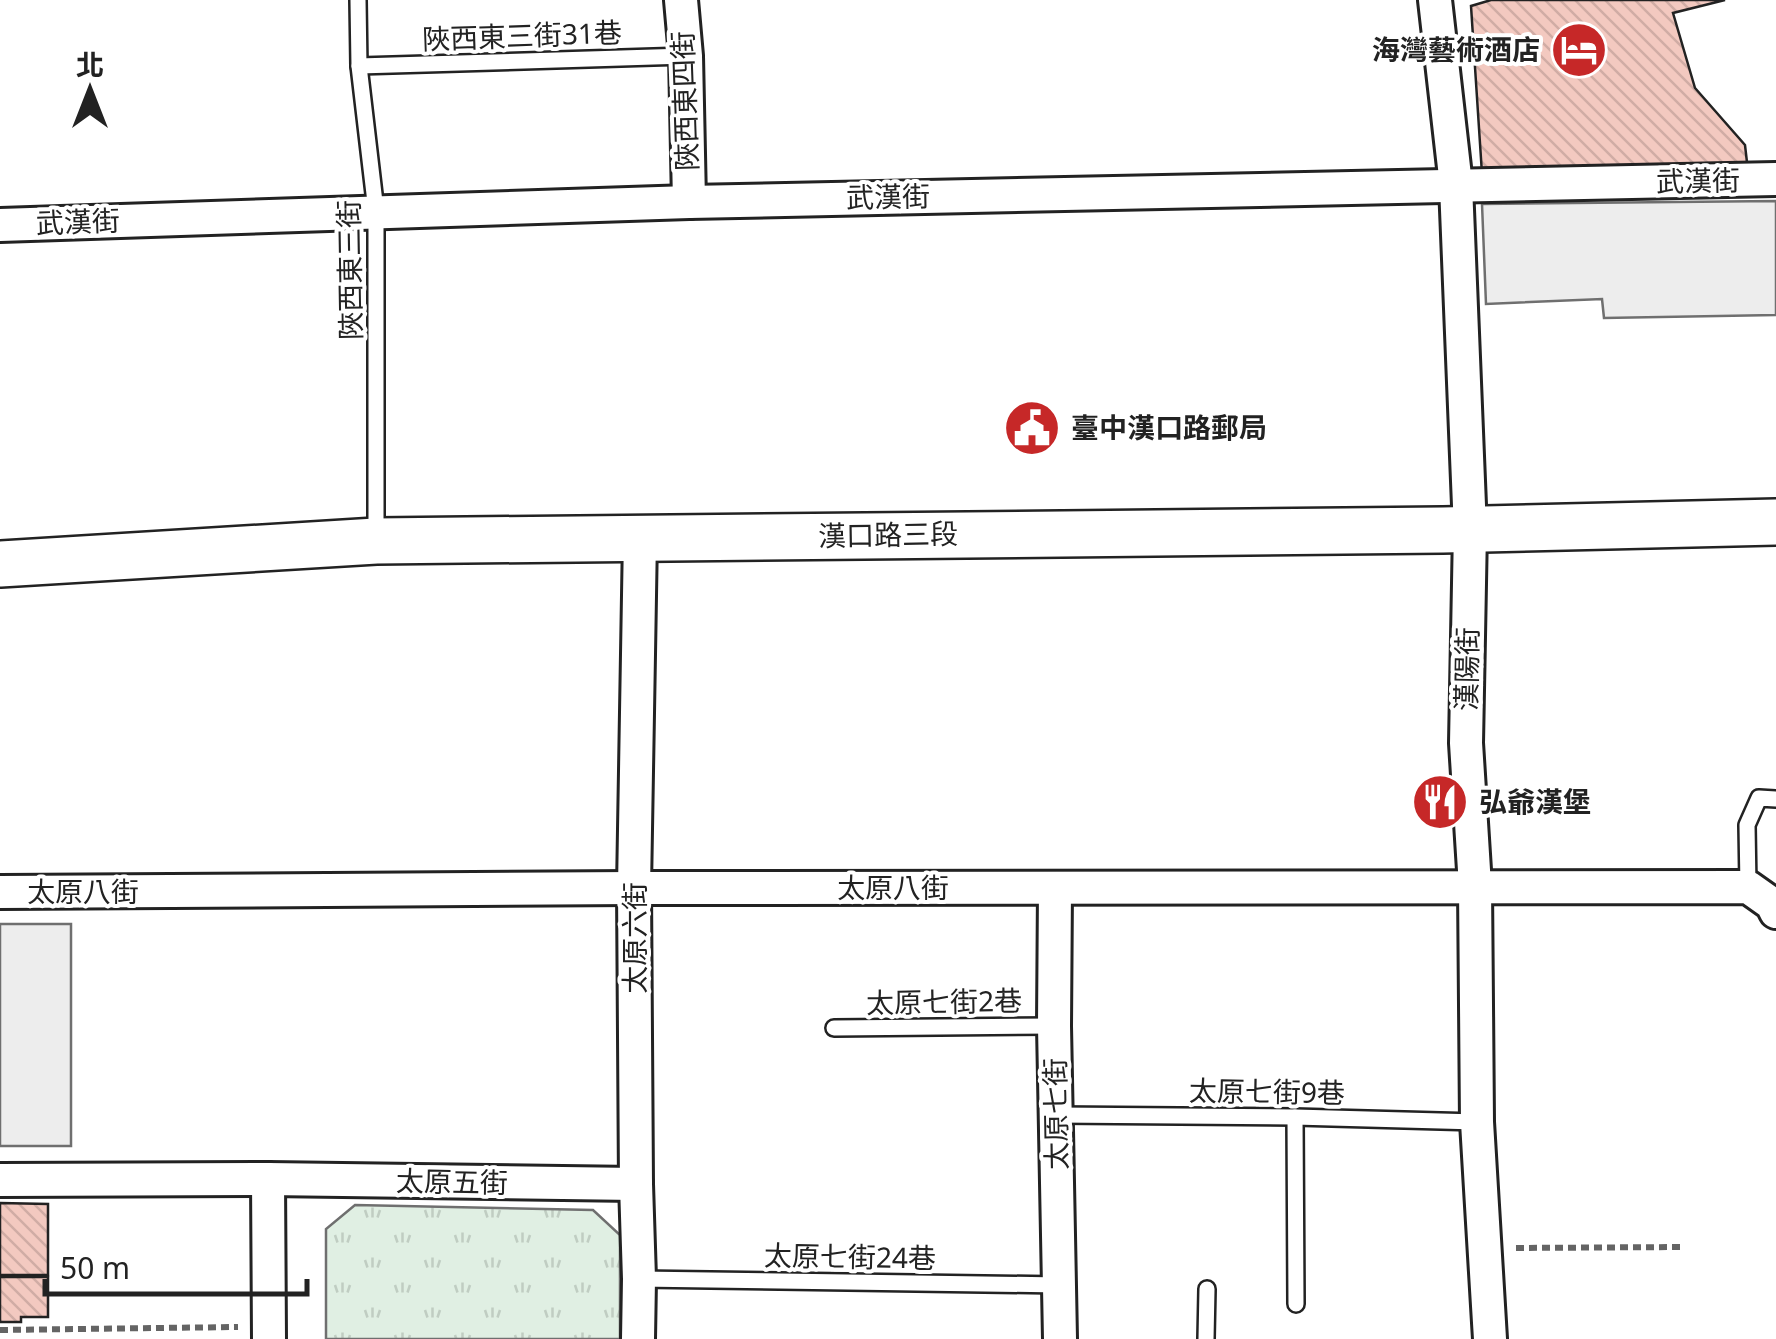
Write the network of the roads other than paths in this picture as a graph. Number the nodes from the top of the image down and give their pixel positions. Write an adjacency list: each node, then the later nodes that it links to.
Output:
1 (358, 0): 5 (lane, 陜西東三街)
2 (681, 0): 4 (street, 陜西東四街)
3 (1435, 0): 7 (street, 漢陽街)
4 (686, 56): 5 (lane, 陜西東三街31巷); 8 (street, 陜西東四街)
5 (359, 66): 9 (lane, 陜西東三街)
6 (1776, 180): 7 (street, 武漢街)
7 (1456, 185): 8 (street, 武漢街); 12 (street, 漢陽街)
8 (689, 202): 9 (street, 武漢街)
9 (376, 211): 10 (street, 武漢街); 14 (lane, 陜西東三街)
10 (0, 225)
11 (1776, 522): 12 (street, 漢口路三段)
12 (1470, 530): 13 (street, 漢口路三段); 17 (street, 漢陽街)
13 (640, 537): 14 (street, 漢口路三段); 19 (street, 太原六街)
14 (376, 541): 15 (street, 漢口路三段)
15 (0, 564)
16 (1776, 799): 18 (lane)
17 (1475, 886): 18 (street, 太原八街); 20 (street, 太原八街); 27 (street, 漢陽街)
18 (1748, 887): 22 (street)
19 (634, 888): 20 (street, 太原八街); 21 (street, 太原八街); 30 (street, 太原六街)
20 (1055, 889): 23 (street, 太原七街)
21 (0, 892)
22 (1776, 912)
23 (1054, 1026): 24 (lane, 太原七街2巷); 25 (street, 太原七街)
24 (834, 1028)
25 (1056, 1116): 26 (lane, 太原七街9巷); 32 (street, 太原七街)
26 (1295, 1116): 27 (lane, 太原七街9巷); 34 (lane)
27 (1477, 1122): 39 (street, 漢陽街)
28 (268, 1179): 29 (street, 太原五街); 30 (street, 太原五街); 35 (street)
29 (0, 1180)
30 (636, 1184): 31 (street, 太原六街)
31 (639, 1280): 32 (lane, 太原七街24巷); 36 (street, 太原六街)
32 (1060, 1285): 37 (street, 太原七街)
33 (1207, 1289): 38 (lane)
34 (1296, 1304)
35 (270, 1333)
36 (638, 1339)
37 (1060, 1339)
38 (1206, 1339)
39 (1490, 1339)

